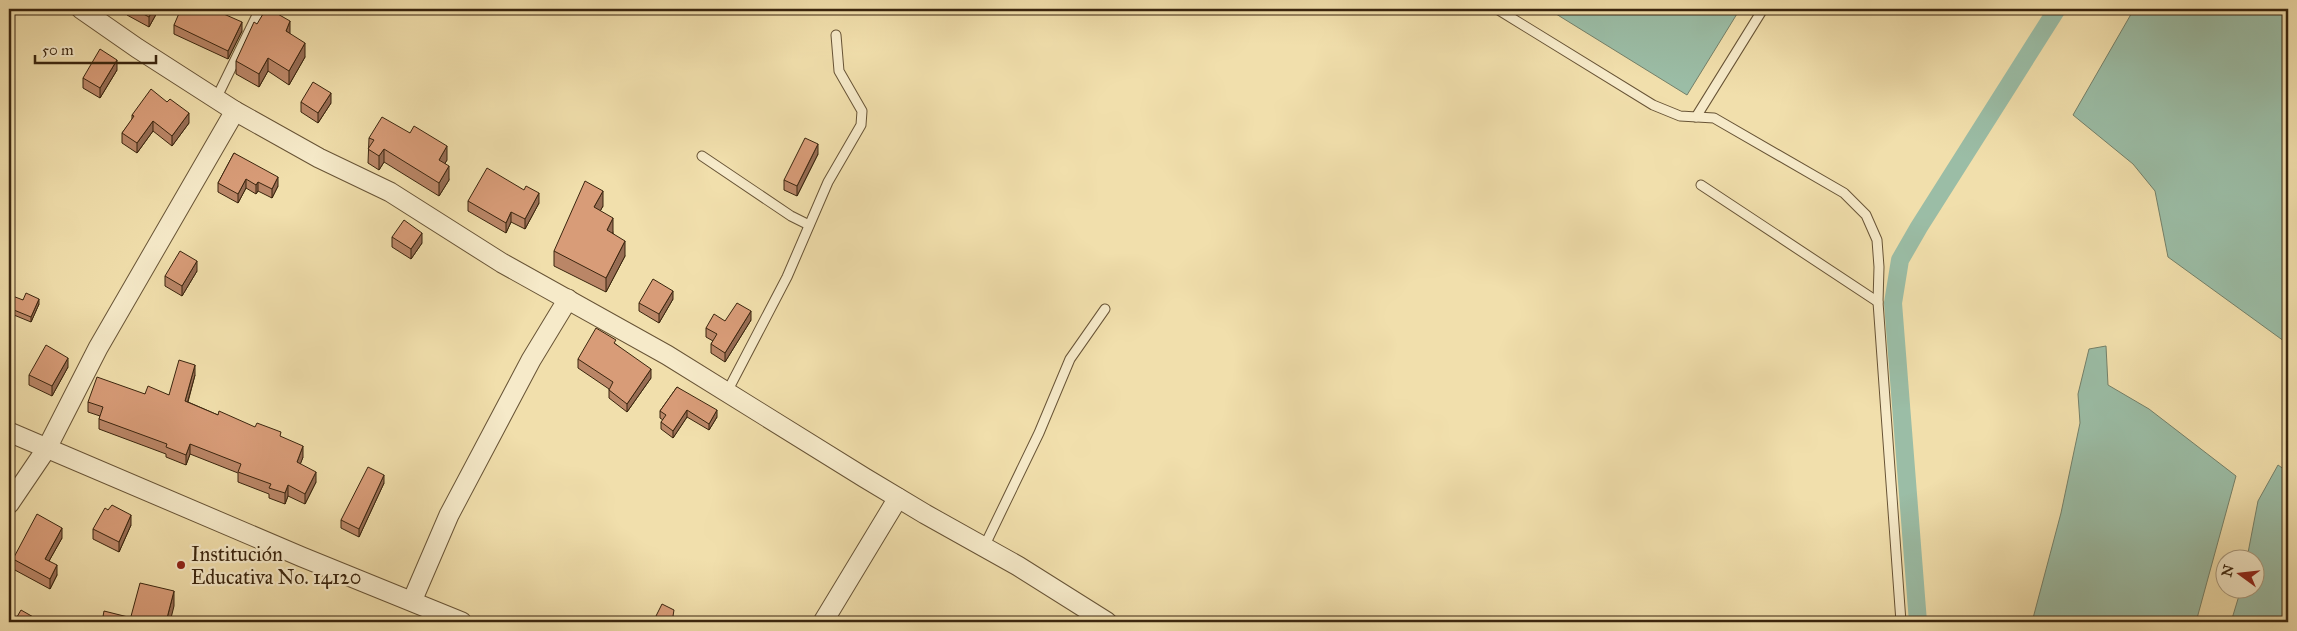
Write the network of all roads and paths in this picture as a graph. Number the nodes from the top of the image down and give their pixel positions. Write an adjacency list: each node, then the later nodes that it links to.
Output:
1 (81, 9): 6 (street)
2 (260, 9): 6 (lane)
3 (1497, 9): 8 (lane)
4 (1763, 9): 8 (lane)
5 (836, 35): 11 (lane)
6 (216, 99): 7 (street)
7 (235, 111): 12 (street); 17 (street)
8 (1696, 117): 13 (lane)
9 (702, 156): 11 (lane)
10 (1701, 185): 13 (lane)
11 (809, 225): 15 (lane)
12 (568, 299): 15 (street); 21 (street)
13 (1878, 302): 25 (lane)
14 (1105, 309): 20 (lane)
15 (727, 392): 18 (street)
16 (9, 432): 17 (street)
17 (47, 448): 19 (street); 21 (street)
18 (898, 498): 20 (street); 23 (street)
19 (9, 504)
20 (984, 547): 24 (street)
21 (412, 601): 22 (street)
22 (462, 622)
23 (823, 622)
24 (1107, 622)
25 (1901, 622)

